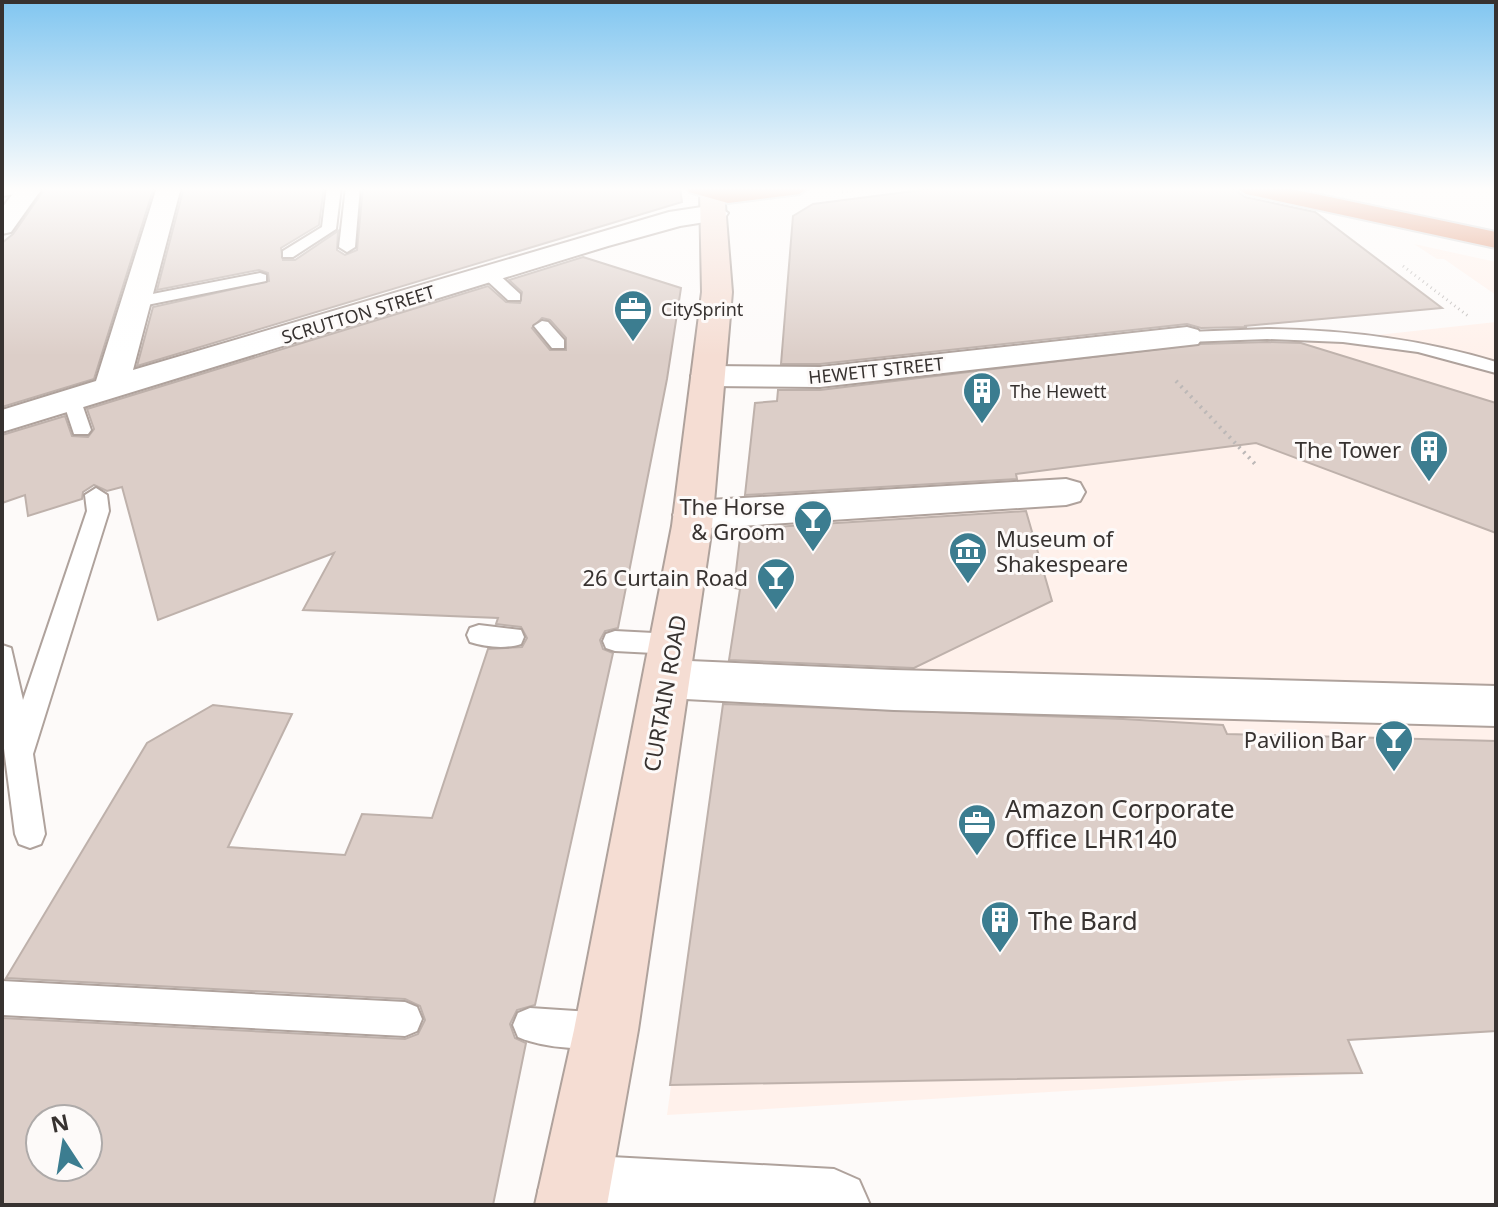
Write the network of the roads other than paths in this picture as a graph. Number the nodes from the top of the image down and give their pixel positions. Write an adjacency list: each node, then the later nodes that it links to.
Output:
1 (153, 243): 11 (street)
2 (306, 243): 7 (lane)
3 (347, 243): 6 (lane)
4 (591, 243): 8 (street, SCRUTTON STREET)
5 (712, 243): 16 (street, CURTAIN ROAD)
6 (347, 247)
7 (288, 254)
8 (489, 274): 10 (lane); 17 (street, SCRUTTON STREET)
9 (260, 278): 11 (lane)
10 (514, 297)
11 (137, 302): 17 (street)
12 (542, 326): 14 (lane)
13 (1187, 337): 15 (lane); 16 (street, HEWETT STREET)
14 (558, 344)
15 (1496, 368)
16 (708, 376): 21 (street, CURTAIN ROAD)
17 (111, 389): 18 (street, SCRUTTON STREET)
18 (2, 421)
19 (1066, 492): 21 (street)
20 (96, 495): 28 (lane)
21 (693, 515): 26 (street, CURTAIN ROAD)
22 (479, 635): 23 (lane)
23 (512, 637)
24 (615, 641): 26 (lane)
25 (2, 655): 28 (lane)
26 (670, 662): 27 (street); 33 (street, CURTAIN ROAD)
27 (1496, 706)
28 (19, 754): 29 (lane)
29 (30, 834)
30 (2, 998): 31 (lane)
31 (405, 1019)
32 (530, 1025): 33 (lane)
33 (606, 1030): 34 (street, CURTAIN ROAD)
34 (573, 1198): 35 (street)
35 (834, 1205)

